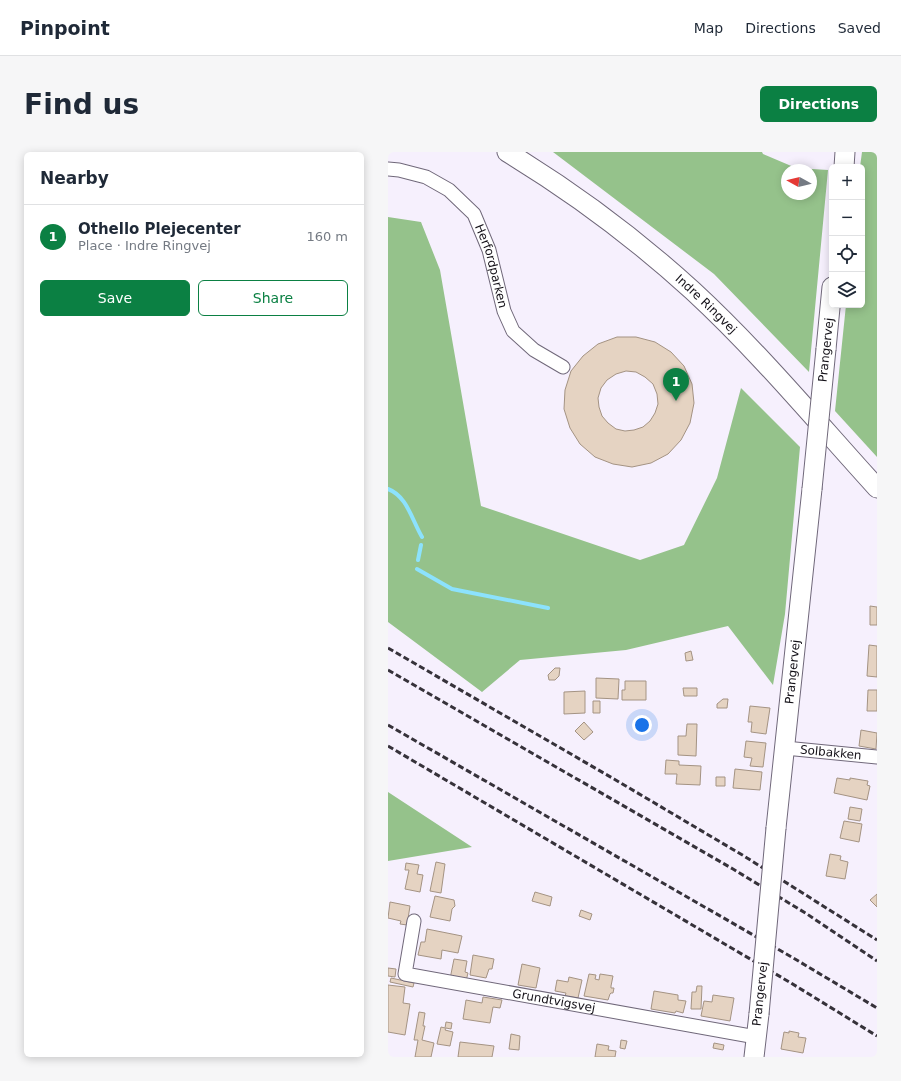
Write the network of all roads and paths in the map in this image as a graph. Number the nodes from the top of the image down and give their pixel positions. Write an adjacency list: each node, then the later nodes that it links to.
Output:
1 (507, 152): 7 (street, Indre Ringvej)
2 (845, 152): 3 (street)
3 (844, 164)
4 (388, 169): 6 (street, Herfordparken)
5 (830, 308): 8 (street, Prangervej, bridge)
6 (563, 367)
7 (877, 488)
8 (785, 748): 9 (street, Solbakken); 11 (street, Prangervej, bridge)
9 (877, 757)
10 (414, 921): 11 (street, Grundtvigsvej)
11 (756, 1036): 12 (street, Prangervej)
12 (754, 1057)

